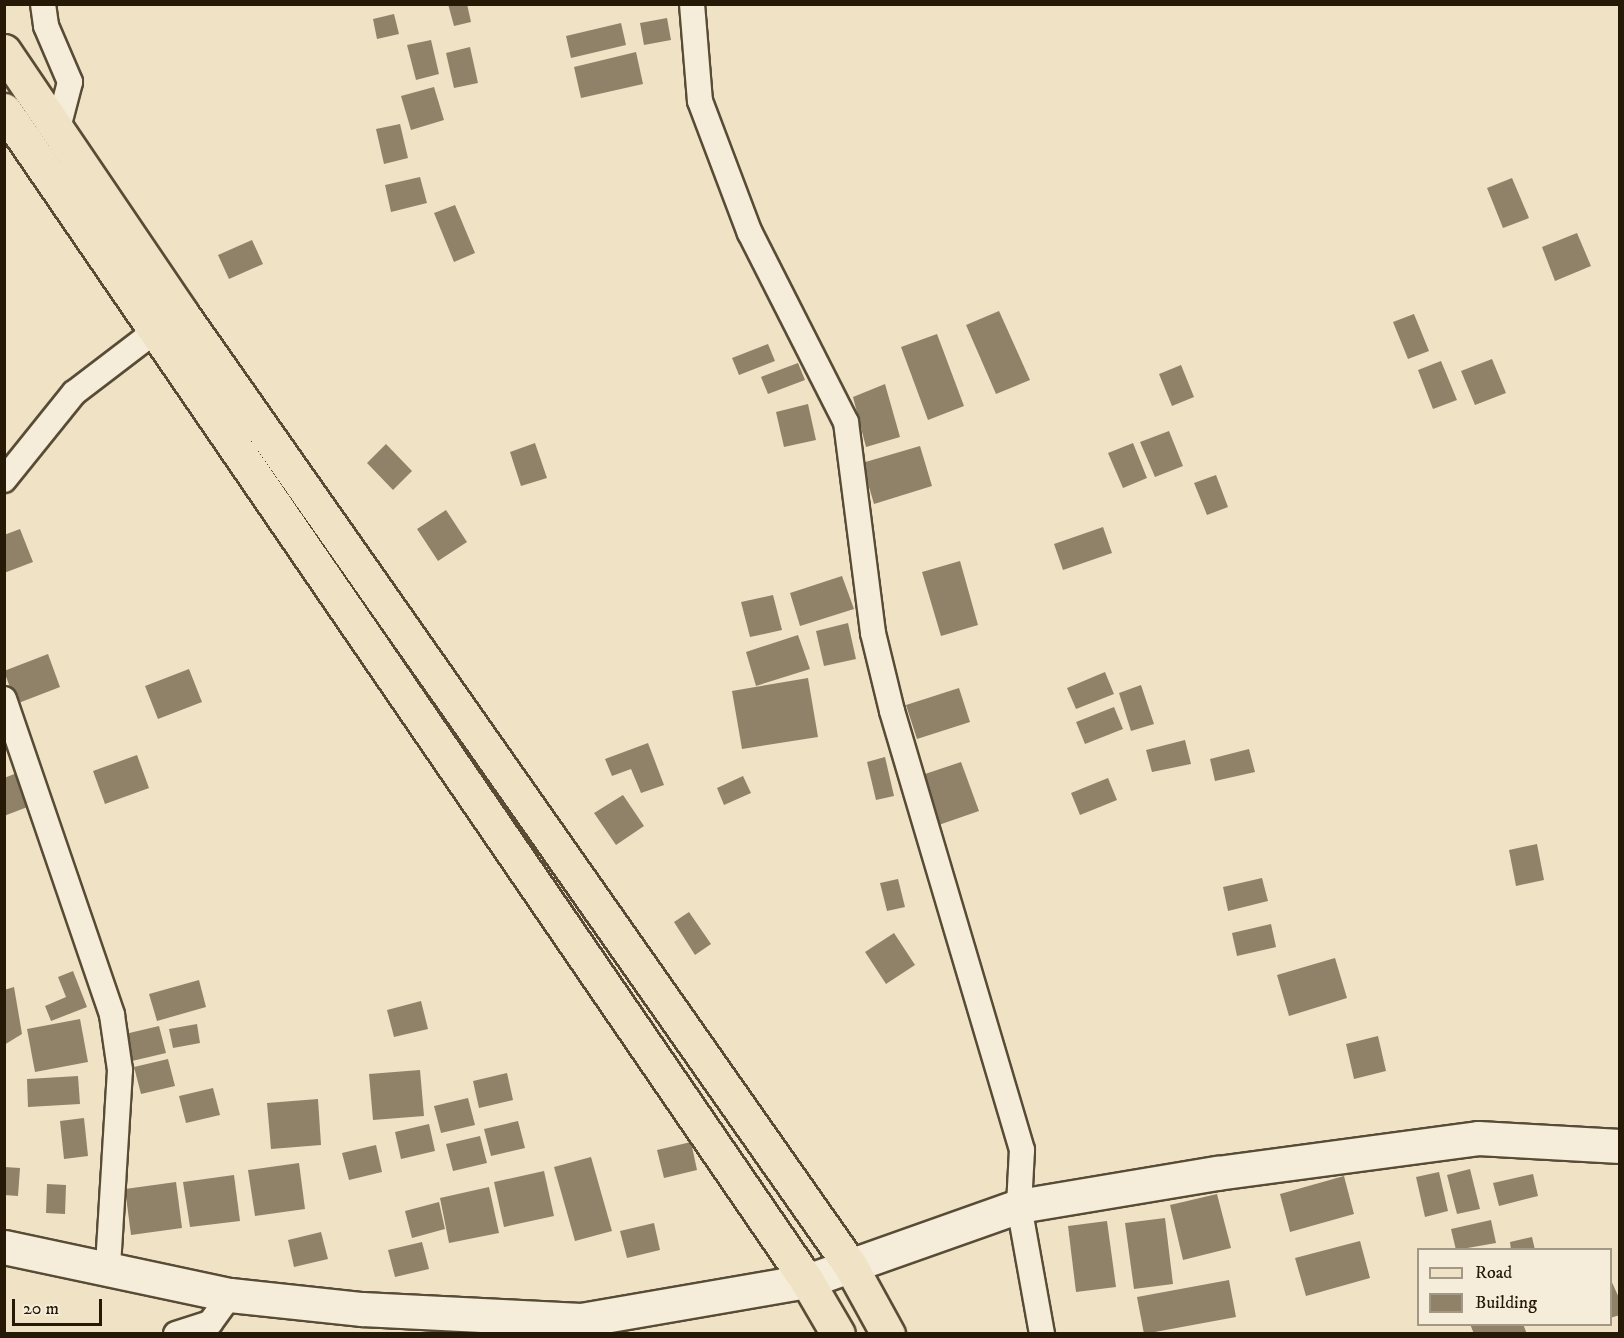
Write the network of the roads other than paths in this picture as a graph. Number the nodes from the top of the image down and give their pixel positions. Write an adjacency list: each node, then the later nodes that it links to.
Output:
1 (44, 4): 5 (street)
2 (692, 4): 11 (street)
3 (4, 51): 5 (main road)
4 (4, 110): 7 (main road)
5 (58, 128): 6 (main road)
6 (182, 314): 7 (street); 13 (main road)
7 (152, 330): 8 (street); 15 (main road)
8 (4, 480)
9 (4, 699): 14 (street)
10 (1620, 1146): 11 (main road)
11 (1019, 1206): 13 (main road); 20 (street)
12 (4, 1247): 14 (main road)
13 (850, 1265): 15 (main road); 19 (main road)
14 (108, 1266): 16 (main road)
15 (807, 1281): 16 (main road); 18 (main road)
16 (230, 1294): 17 (street)
17 (176, 1334)
18 (838, 1334)
19 (888, 1334)
20 (1042, 1334)

